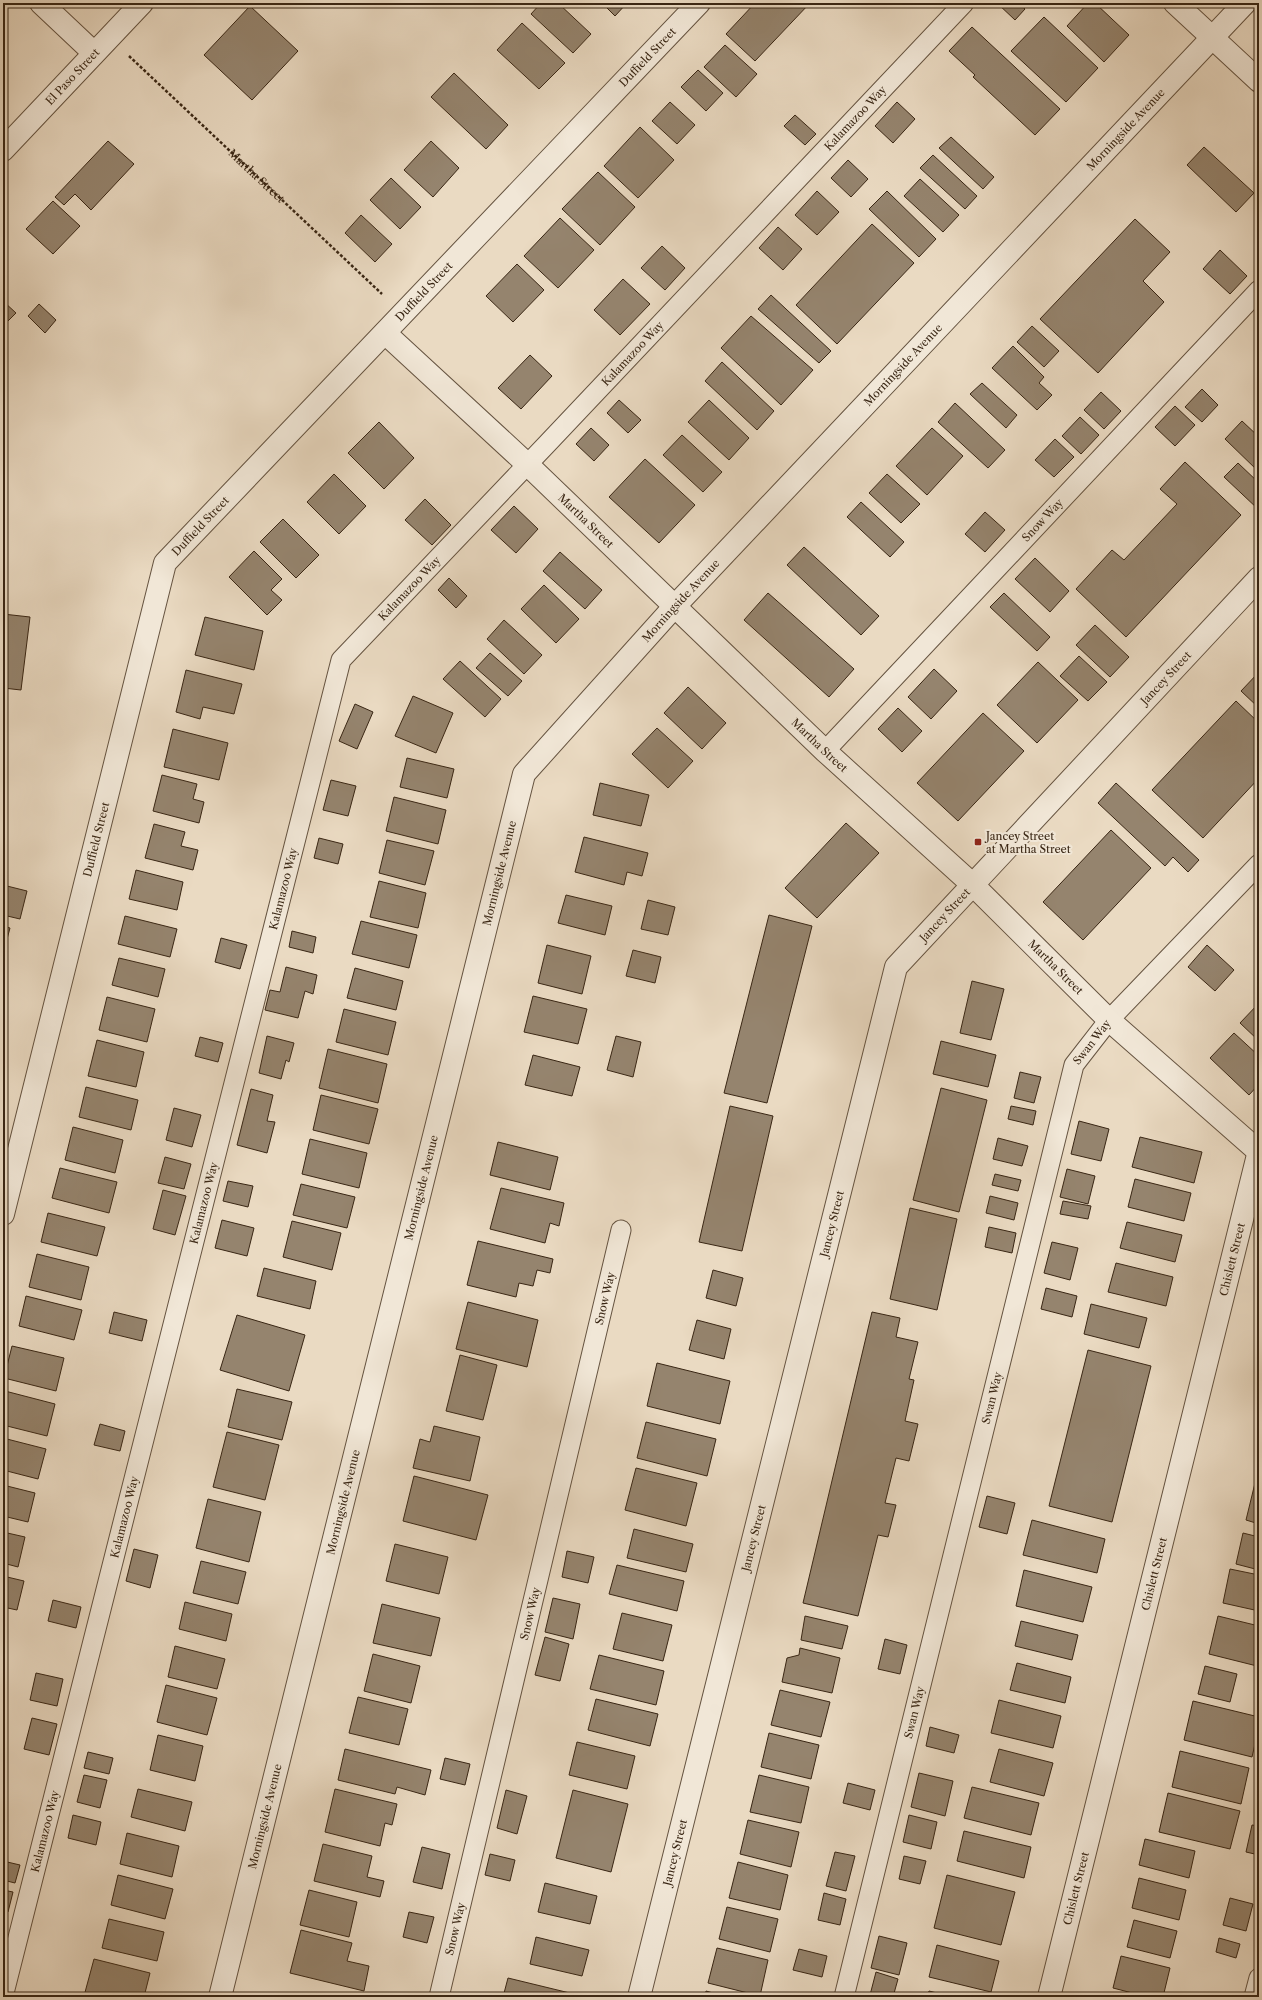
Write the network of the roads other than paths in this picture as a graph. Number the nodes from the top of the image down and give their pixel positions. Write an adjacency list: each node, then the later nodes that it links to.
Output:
1 (41, 3): 8 (street)
2 (142, 3): 8 (street, El Paso Street)
3 (699, 3): 12 (street, Duffield Street)
4 (964, 3): 13 (lane, Kalamazoo Way)
5 (1175, 3): 7 (street)
6 (1245, 3): 7 (street, Morningside Avenue)
7 (1212, 38): 9 (street); 15 (street, Morningside Avenue)
8 (94, 54): 10 (street, El Paso Street)
9 (1259, 81)
10 (3, 150)
11 (1259, 290): 16 (lane, Snow Way)
12 (385, 333): 13 (street, Martha Street); 21 (street, Duffield Street)
13 (528, 464): 15 (street, Martha Street); 24 (lane, Kalamazoo Way)
14 (1259, 578): 18 (street, Jancey Street)
15 (674, 607): 16 (street, Martha Street); 25 (street, Morningside Avenue)
16 (825, 751): 18 (street, Martha Street)
17 (1259, 864): 19 (lane, Swan Way)
18 (973, 885): 19 (street, Martha Street); 27 (street, Jancey Street)
19 (1109, 1020): 20 (street, Martha Street); 28 (lane, Swan Way)
20 (1259, 1151): 29 (street, Chislett Street)
21 (3, 1214)
22 (621, 1230): 26 (lane, Snow Way)
23 (1259, 1978): 30 (lane)
24 (3, 1997)
25 (220, 1997)
26 (438, 1997)
27 (639, 1997)
28 (844, 1997)
29 (1049, 1997)
30 (1254, 1997)

